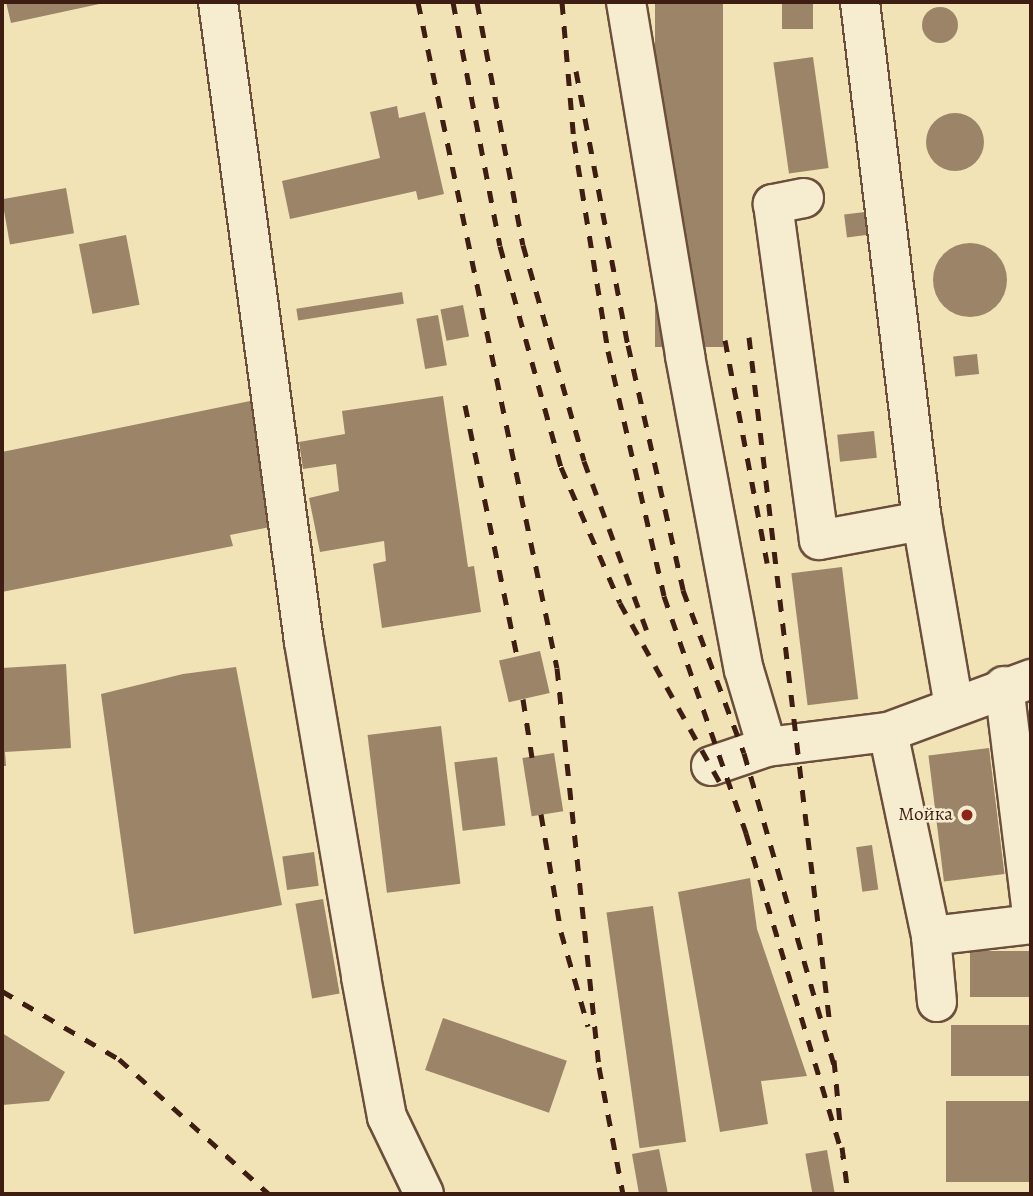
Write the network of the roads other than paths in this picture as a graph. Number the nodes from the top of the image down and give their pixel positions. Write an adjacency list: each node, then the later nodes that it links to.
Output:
1 (218, 2): 15 (street)
2 (626, 2): 9 (street)
3 (860, 2): 5 (street)
4 (804, 198): 5 (street)
5 (922, 521): 7 (street)
6 (1017, 683): 7 (street); 11 (street)
7 (954, 706): 8 (street)
8 (888, 732): 9 (street); 13 (street)
9 (767, 747): 10 (street)
10 (711, 765)
11 (1031, 906)
12 (1031, 924): 13 (street)
13 (931, 936): 14 (street)
14 (937, 1002)
15 (424, 1194)

